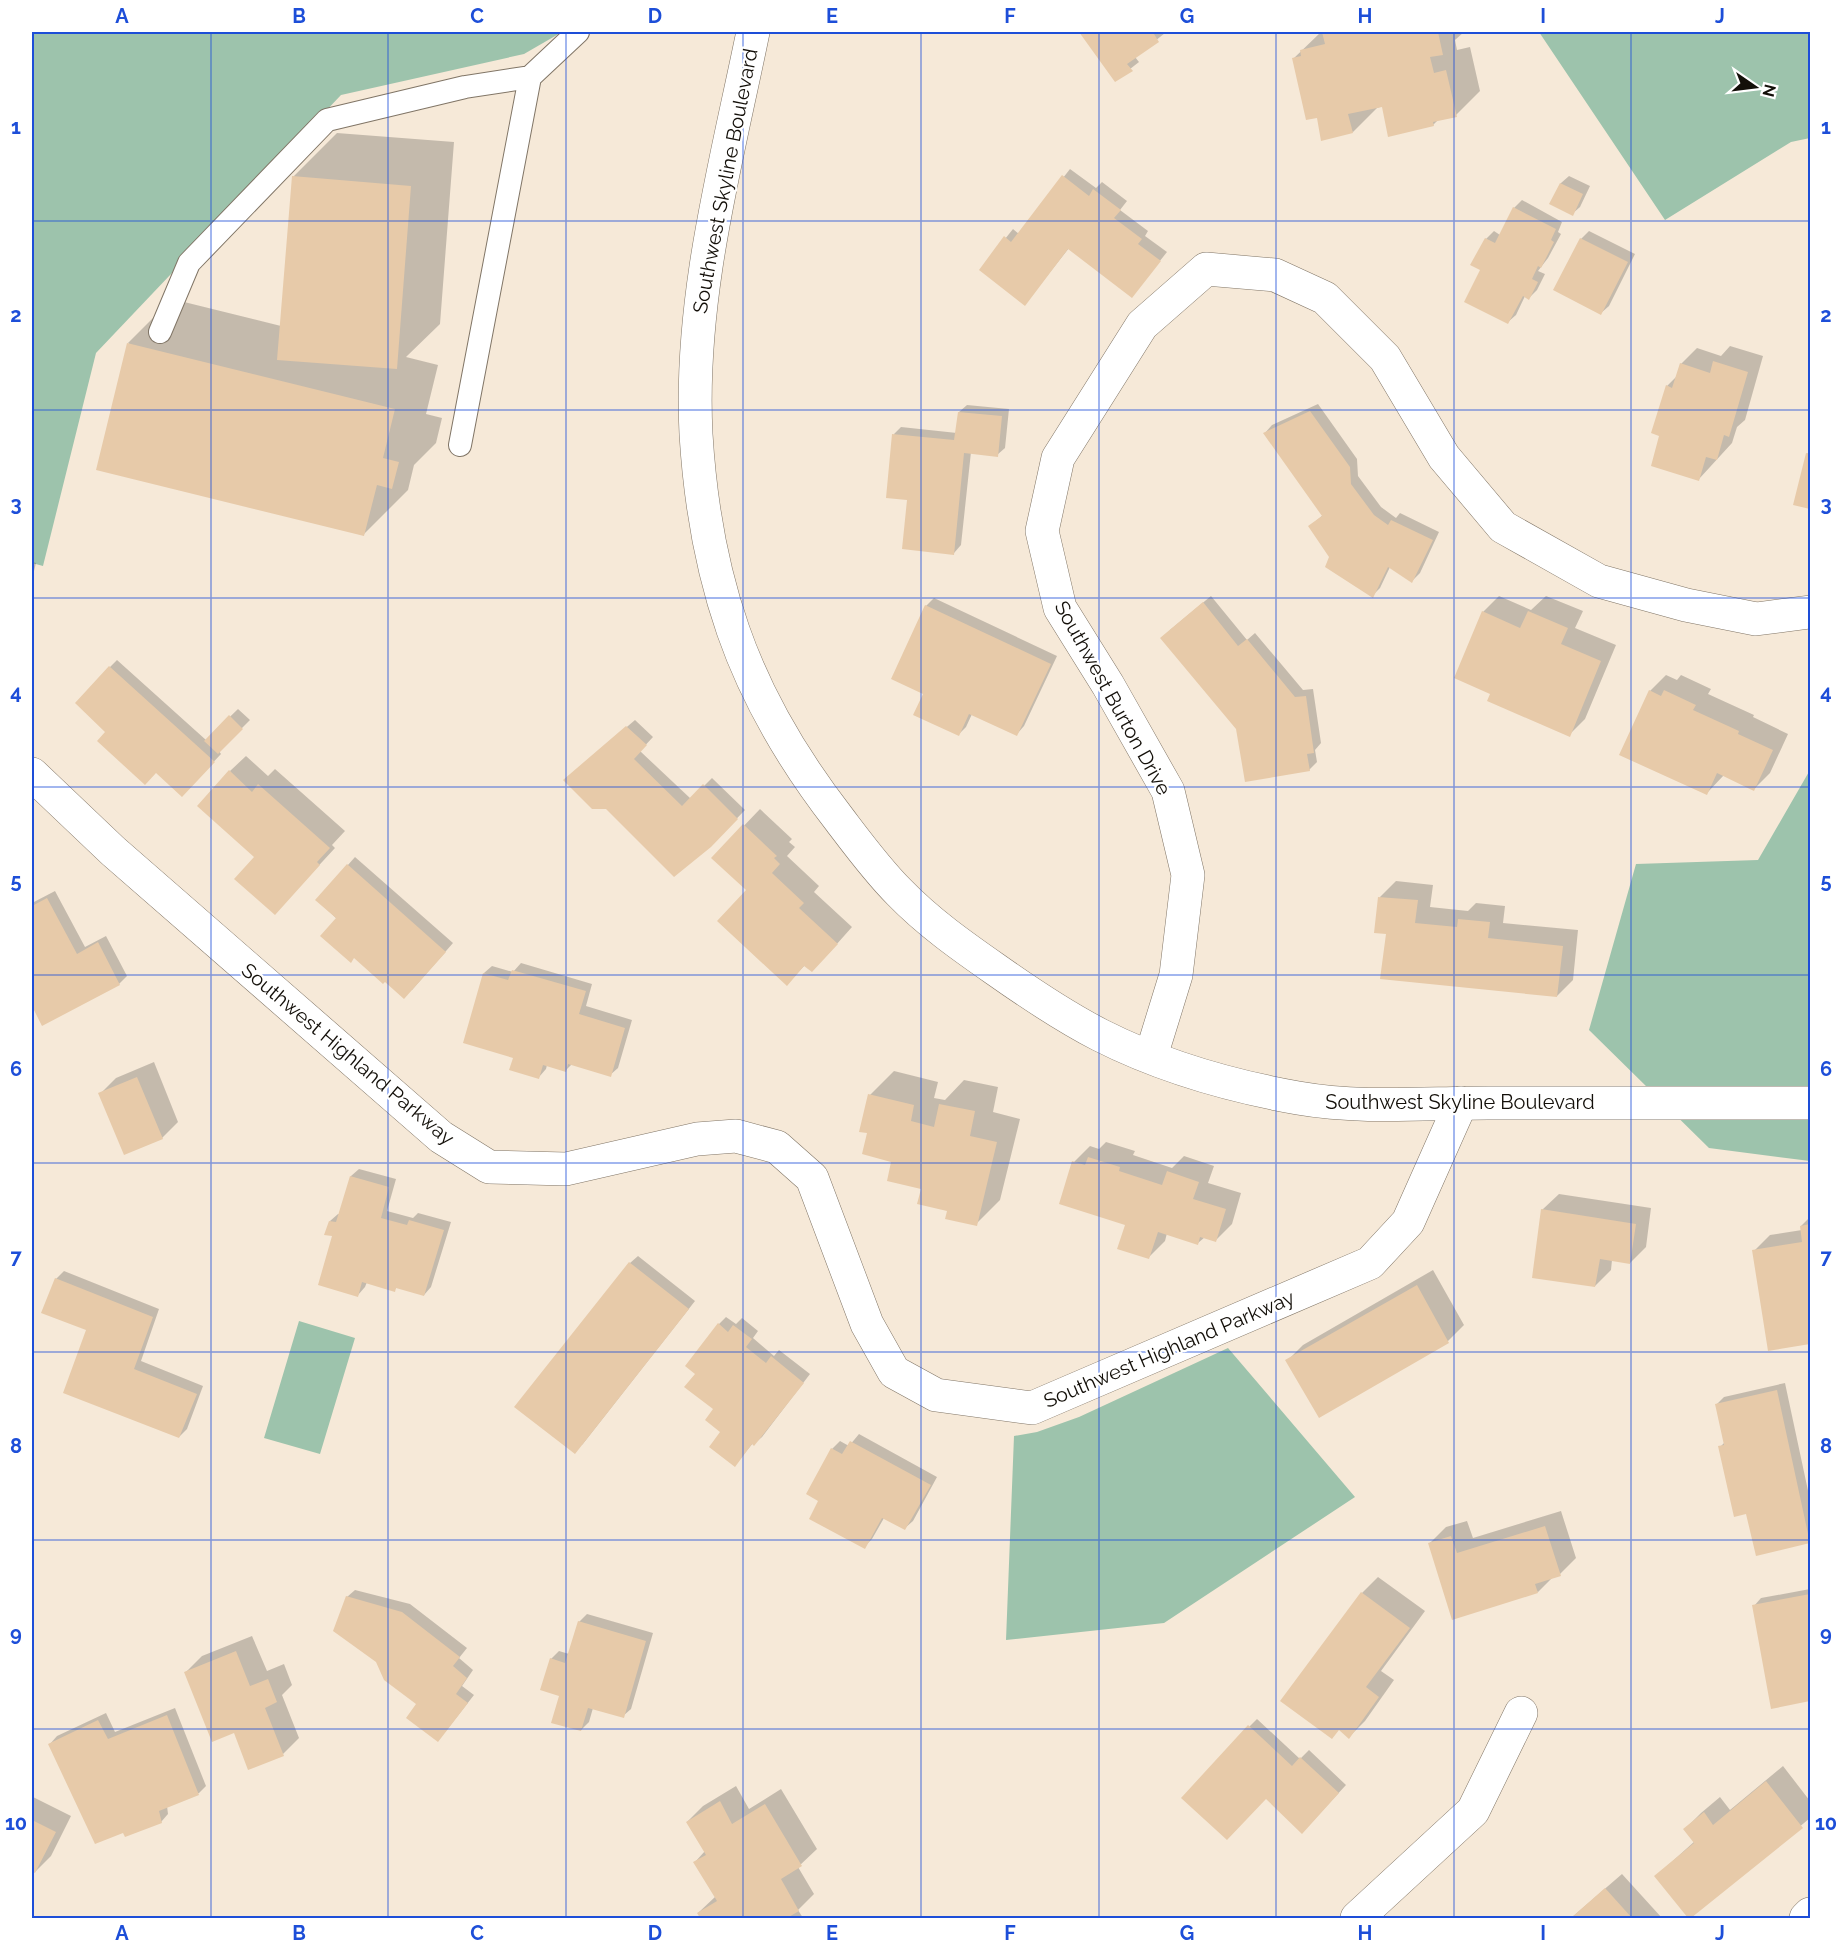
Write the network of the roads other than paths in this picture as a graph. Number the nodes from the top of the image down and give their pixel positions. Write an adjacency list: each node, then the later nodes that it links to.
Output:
1 (578, 32): 3 (lane)
2 (753, 32): 8 (street, Southwest Skyline Boulevard)
3 (530, 77): 4 (lane); 5 (lane)
4 (160, 332)
5 (460, 444)
6 (1810, 612): 8 (street, Southwest Burton Drive)
7 (32, 774): 10 (street, Southwest Highland Parkway)
8 (1151, 1056): 10 (street, Southwest Skyline Boulevard)
9 (1810, 1102): 10 (street, Southwest Skyline Boulevard)
10 (1461, 1103)
11 (1521, 1713): 13 (street)
12 (1810, 1914): 14 (street)
13 (1357, 1918)
14 (1806, 1918)

